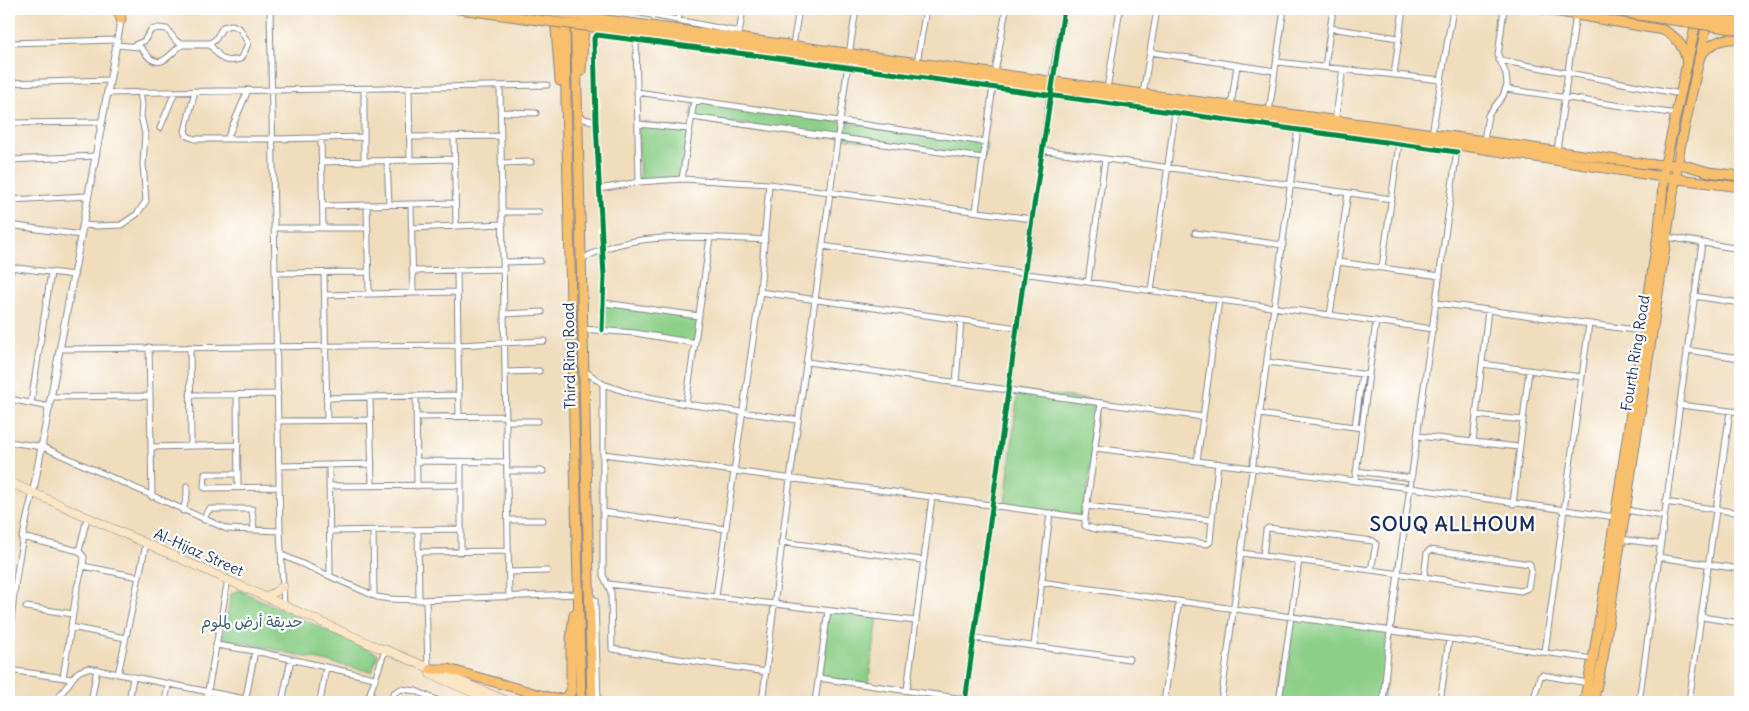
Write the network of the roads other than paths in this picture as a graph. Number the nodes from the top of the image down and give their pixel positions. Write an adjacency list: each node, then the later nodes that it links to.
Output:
1 (270, 9): 70 (street)
2 (459, 9): 33 (main road, bridge)
3 (529, 9): 33 (main road, bridge)
4 (555, 9): 81 (main road)
5 (565, 9): 81 (main road, Third Ring Road)
6 (575, 9): 71 (main road, Third Ring Road)
7 (586, 9): 71 (main road)
8 (632, 9): 31 (street)
9 (680, 9): 31 (street)
10 (743, 9): 37 (street)
11 (799, 9): 43 (street)
12 (856, 9): 47 (street)
13 (926, 9): 49 (street)
14 (1006, 9): 60 (street)
15 (1064, 9): 66 (street)
16 (1120, 9): 67 (street)
17 (1157, 9): 45 (street)
18 (1284, 9): 50 (street)
19 (1333, 9): 35 (street)
20 (1403, 9): 38 (street)
21 (1453, 9): 59 (street)
22 (1504, 9): 48 (street)
23 (1542, 9): 30 (main road)
24 (1603, 9): 36 (main road, bridge)
25 (1653, 9): 32 (main road, bridge)
26 (1658, 9): 34 (main road)
27 (1699, 9): 52 (main road, Fourth Ring Road)
28 (1710, 9): 46 (main road, Fourth Ring Road)
29 (122, 12): 41 (street)
30 (1576, 14): 34 (main road); 56 (street)
31 (678, 21): 37 (street)
32 (1740, 22)
33 (601, 23): 37 (main road); 47 (main road)
34 (1648, 27): 52 (main road)
35 (1330, 28): 38 (street); 53 (street)
36 (1740, 30)
37 (739, 35): 43 (main road)
38 (1399, 38): 57 (street)
39 (1740, 39): 46 (main road)
40 (636, 40): 47 (street); 75 (street); 93 (street)
41 (117, 42): 42 (street); 44 (street); 58 (street)
42 (9, 43)
43 (793, 45): 47 (main road)
44 (132, 46): 44 (street)
45 (1150, 52): 51 (street); 77 (street)
46 (1699, 58): 128 (main road, Fourth Ring Road)
47 (848, 60): 49 (main road); 60 (main road); 90 (street)
48 (1499, 60): 56 (street); 68 (street)
49 (918, 62): 60 (main road)
50 (1276, 62): 53 (street); 55 (street)
51 (1237, 65): 55 (street); 82 (street)
52 (1687, 66): 78 (main road, Fourth Ring Road)
53 (1325, 67): 54 (street)
54 (1343, 69): 57 (street); 91 (street)
55 (1275, 71): 85 (street)
56 (1568, 73): 78 (street); 79 (street)
57 (1394, 75): 59 (street)
58 (110, 80): 61 (street); 76 (street)
59 (1441, 80): 99 (street)
60 (994, 81): 66 (main road); 66 (street); 110 (street)
61 (9, 83)
62 (547, 85): 63 (street)
63 (500, 87): 64 (street); 84 (street)
64 (409, 88): 65 (street); 103 (street)
65 (364, 89): 70 (street); 102 (street)
66 (1051, 89): 67 (main road); 83 (main road); 113 (street)
67 (1107, 89): 77 (main road)
68 (1506, 89): 79 (street); 109 (street)
69 (248, 90): 70 (street); 74 (street); 106 (street)
70 (272, 90): 107 (street)
71 (577, 91): 88 (main road, Third Ring Road)
72 (140, 92): 73 (street); 76 (street); 157 (street)
73 (175, 92): 74 (street); 97 (street)
74 (195, 92): 106 (street)
75 (637, 92): 80 (street); 95 (street)
76 (107, 93): 92 (street)
77 (1143, 94): 82 (main road)
78 (1681, 94): 87 (main road, Fourth Ring Road)
79 (1564, 97): 87 (street); 114 (street)
80 (694, 101): 89 (street); 90 (street)
81 (566, 102): 240 (main road, Third Ring Road)
82 (1230, 106): 85 (main road)
83 (1175, 110): 96 (main road); 129 (street)
84 (500, 112): 86 (street); 101 (street)
85 (1269, 112): 91 (main road)
86 (536, 113)
87 (1676, 114): 112 (main road, Fourth Ring Road)
88 (577, 117): 93 (street); 173 (main road, Third Ring Road)
89 (691, 117): 98 (street); 104 (street)
90 (839, 121): 104 (street); 110 (street)
91 (1335, 121): 99 (main road)
92 (102, 122): 94 (street); 115 (street)
93 (596, 122): 139 (street)
94 (9, 123)
95 (638, 124): 98 (street); 135 (street)
96 (1298, 127): 108 (main road); 137 (street)
97 (160, 128)
98 (689, 129): 133 (street)
99 (1432, 134): 111 (main road)
100 (454, 136): 101 (street); 103 (street); 117 (street)
101 (501, 136): 125 (street)
102 (364, 137): 105 (street); 122 (street)
103 (410, 137): 121 (street)
104 (837, 137): 116 (street); 140 (street)
105 (321, 138): 107 (street); 123 (street)
106 (227, 139): 107 (street)
107 (273, 139): 159 (street)
108 (1400, 141): 111 (main road); 144 (street)
109 (1484, 141): 111 (main road); 114 (main road)
110 (985, 142): 116 (street)
111 (1458, 145): 130 (main road); 188 (street)
112 (1668, 149): 126 (main road); 127 (main road, Fourth Ring Road)
113 (1042, 150): 118 (street); 154 (street)
114 (1557, 151): 126 (main road)
115 (96, 156): 119 (street); 143 (street)
116 (983, 158): 151 (street)
117 (454, 159): 121 (street); 146 (street)
118 (1105, 159): 129 (street); 190 (street)
119 (9, 160)
120 (387, 160): 121 (street); 122 (street); 147 (street)
121 (410, 160)
122 (364, 161): 123 (street)
123 (322, 162): 150 (street)
124 (531, 162): 125 (street)
125 (502, 163): 152 (street)
126 (1646, 164): 127 (main road)
127 (1665, 164): 128 (main road); 132 (main road, Fourth Ring Road)
128 (1677, 164): 131 (main road); 134 (main road, Fourth Ring Road)
129 (1167, 168): 137 (street); 191 (street)
130 (1646, 175): 132 (main road); 141 (main road)
131 (1740, 176)
132 (1664, 178): 134 (main road); 141 (main road, Fourth Ring Road)
133 (682, 179): 135 (street); 136 (street)
134 (1676, 179): 138 (main road); 165 (main road, Fourth Ring Road)
135 (639, 182): 139 (street)
136 (769, 184): 140 (street); 167 (street)
137 (1290, 185): 142 (street); 169 (street)
138 (1740, 187)
139 (599, 189): 172 (street)
140 (830, 191): 151 (street); 170 (street)
141 (1663, 191): 216 (main road, Fourth Ring Road)
142 (1348, 193): 144 (street); 176 (street)
143 (88, 196): 145 (street); 157 (street)
144 (1392, 199): 178 (street)
145 (9, 200)
146 (455, 203): 148 (street); 158 (street)
147 (389, 204): 148 (street); 149 (street)
148 (411, 204): 162 (street)
149 (368, 205): 150 (street); 161 (street)
150 (323, 206): 160 (street)
151 (976, 211): 154 (street)
152 (503, 212): 153 (street); 155 (street)
153 (539, 212)
154 (1032, 219): 186 (street)
155 (503, 224): 158 (street); 175 (street)
156 (9, 225): 164 (street)
157 (83, 225): 164 (street)
158 (456, 226): 162 (street)
159 (274, 228): 160 (street); 184 (street)
160 (323, 228): 161 (street)
161 (368, 228): 183 (street)
162 (412, 228): 181 (street)
163 (1195, 233): 169 (street)
164 (81, 235): 187 (street)
165 (1667, 237): 168 (street); 324 (main road, Fourth Ring Road)
166 (710, 238): 167 (street); 172 (street); 208 (street)
167 (765, 240): 193 (street)
168 (1702, 243): 171 (street); 197 (street)
169 (1283, 245): 203 (street)
170 (822, 246): 186 (street); 198 (street)
171 (1740, 249)
172 (603, 250): 173 (street); 201 (street)
173 (580, 259): 213 (main road, Third Ring Road)
174 (540, 261): 175 (street)
175 (504, 262): 179 (street)
176 (1338, 262): 178 (street); 207 (street)
177 (10, 268): 182 (street); 189 (street)
178 (1382, 268): 188 (street)
179 (504, 269): 180 (street); 206 (street)
180 (457, 270): 181 (street); 192 (street)
181 (412, 271): 194 (street)
182 (51, 272): 187 (street); 252 (street)
183 (368, 272): 185 (street); 195 (street)
184 (275, 273): 185 (street); 224 (street)
185 (324, 273): 196 (street)
186 (1025, 273): 190 (street); 212 (street)
187 (74, 276): 225 (street)
188 (1440, 276): 202 (street)
189 (9, 281)
190 (1088, 282): 191 (street)
191 (1150, 291): 199 (street)
192 (457, 292): 194 (street); 220 (street)
193 (760, 292): 198 (street); 258 (street)
194 (413, 293): 195 (street)
195 (369, 294): 196 (street)
196 (325, 295): 221 (street)
197 (1694, 296): 200 (street); 226 (street)
198 (815, 300): 209 (street); 228 (street)
199 (1220, 300): 203 (street); 264 (street)
200 (1740, 302)
201 (604, 303): 208 (street); 215 (street)
202 (1436, 303): 204 (street); 214 (street)
203 (1274, 308): 207 (street); 229 (street)
204 (1488, 310): 211 (street); 230 (street)
205 (542, 312): 206 (street)
206 (504, 314): 219 (street)
207 (1330, 315): 210 (street)
208 (699, 316): 218 (street)
209 (961, 320): 212 (street); 238 (street)
210 (1376, 321): 214 (street); 236 (street)
211 (1589, 324): 216 (street); 237 (street)
212 (1018, 328): 241 (street)
213 (582, 329): 215 (street); 232 (main road, Third Ring Road)
214 (1433, 329): 275 (street)
215 (602, 330): 218 (street)
216 (1642, 331): 324 (main road, Fourth Ring Road)
217 (544, 341): 219 (street)
218 (695, 342): 254 (street)
219 (505, 343): 220 (street); 234 (street)
220 (458, 345): 221 (street); 245 (street)
221 (326, 346): 224 (street); 250 (street)
222 (149, 347): 223 (street); 225 (street); 246 (street)
223 (190, 347): 224 (street); 243 (street)
224 (277, 347): 242 (street)
225 (61, 348): 248 (street)
226 (1687, 350): 227 (street); 255 (street)
227 (1740, 358)
228 (807, 362): 238 (street); 268 (street)
229 (1267, 362): 235 (street); 260 (street)
230 (1482, 364): 233 (street); 261 (street)
231 (539, 370): 234 (street)
232 (583, 370): 239 (street); 240 (main road, Third Ring Road)
233 (1529, 370): 237 (street); 269 (street)
234 (505, 372): 265 (street)
235 (1362, 374): 236 (street); 272 (street)
236 (1369, 375): 273 (street)
237 (1582, 377): 320 (street)
238 (956, 383): 241 (street)
239 (603, 384): 254 (street); 284 (street)
240 (579, 386): 274 (main road, Third Ring Road)
241 (1009, 390): 253 (street); 316 (street)
242 (278, 394): 244 (street); 270 (street)
243 (190, 395): 244 (street); 279 (street)
244 (237, 395): 278 (street)
245 (458, 395): 247 (street); 263 (street)
246 (150, 396): 248 (street); 281 (street)
247 (416, 396): 249 (street); 262 (street)
248 (52, 397): 256 (street)
249 (370, 397): 250 (street); 267 (street)
250 (326, 398): 266 (street)
251 (9, 399): 252 (street)
252 (31, 403): 256 (street)
253 (1101, 403): 264 (street); 283 (street)
254 (686, 404): 258 (street)
255 (1679, 404): 257 (street); 314 (street)
256 (50, 406): 280 (street)
257 (1730, 411): 259 (street); 318 (street)
258 (744, 412): 268 (street); 296 (street)
259 (1740, 412)
260 (1259, 414): 272 (street); 293 (street)
261 (1476, 414): 269 (street); 277 (street)
262 (416, 417): 263 (street); 286 (street)
263 (459, 417): 265 (street)
264 (1203, 417): 285 (street)
265 (506, 418): 271 (street); 288 (street)
266 (327, 420): 267 (street); 270 (street)
267 (371, 420): 290 (street)
268 (798, 420): 300 (street)
269 (1523, 420): 282 (street)
270 (278, 421): 292 (street)
271 (538, 421)
272 (1355, 427): 273 (street)
273 (1362, 428): 297 (street)
274 (579, 429): 369 (main road, Third Ring Road); 372 (main road, Third Ring Road)
275 (1418, 436): 277 (street); 299 (street)
276 (9, 442): 280 (street)
277 (1473, 442): 282 (street)
278 (238, 445): 279 (street); 298 (street)
279 (191, 446): 281 (street)
280 (43, 447): 311 (street); 312 (street)
281 (151, 447): 312 (street)
282 (1519, 447): 315 (street)
283 (1095, 448): 285 (street); 317 (street)
284 (603, 454): 296 (street); 321 (street)
285 (1197, 460): 289 (street)
286 (416, 461): 287 (street); 307 (street)
287 (461, 462): 288 (street); 303 (street)
288 (507, 462): 294 (street)
289 (1218, 463): 293 (street); 331 (street)
290 (372, 464): 291 (street); 306 (street)
291 (329, 465): 292 (street); 305 (street)
292 (279, 466): 308 (street)
293 (1251, 467): 301 (street); 348 (street)
294 (507, 471): 295 (street); 329 (street)
295 (543, 471)
296 (735, 471): 300 (street); 333 (street)
297 (1356, 471): 299 (street); 301 (street)
298 (238, 474): 309 (street); 309 (street)
299 (1412, 478): 310 (street)
300 (790, 479): 313 (street); 341 (street)
301 (1355, 481): 310 (street)
302 (9, 482): 311 (main road, Al-Hijaz Street)
303 (461, 485): 307 (street); 332 (street)
304 (187, 486): 319 (street)
305 (330, 486): 306 (street); 338 (street)
306 (372, 486): 307 (street)
307 (416, 486)
308 (279, 487): 309 (street); 335 (street)
309 (238, 488)
310 (1411, 488): 315 (street); 360 (street)
311 (33, 493): 326 (main road, Al-Hijaz Street); 339 (street)
312 (152, 497): 319 (street)
313 (932, 497): 316 (street); 352 (street)
314 (1665, 502): 318 (street); 325 (street)
315 (1512, 504): 320 (street)
316 (992, 505): 322 (street); 390 (street)
317 (1086, 506): 327 (street); 331 (street)
318 (1717, 510): 323 (street); 354 (street)
319 (183, 511): 328 (street)
320 (1564, 511): 324 (street); 397 (street)
321 (603, 512): 333 (street); 366 (street)
322 (1050, 513): 327 (street); 365 (street)
323 (1740, 513)
324 (1621, 515): 325 (street); 340 (main road, Fourth Ring Road); 401 (main road, Fourth Ring Road)
325 (1664, 516): 343 (street)
326 (86, 518): 342 (main road, Al-Hijaz Street); 344 (street)
327 (1085, 518): 331 (street)
328 (204, 520): 334 (street); 334 (street)
329 (508, 520): 330 (street); 345 (street)
330 (544, 520)
331 (1212, 520)
332 (461, 529): 337 (street); 347 (street)
333 (726, 529): 370 (street)
334 (254, 530): 335 (street)
335 (280, 530): 349 (street)
336 (373, 530): 337 (street); 338 (street); 368 (street)
337 (418, 530): 346 (street)
338 (330, 531): 361 (street)
339 (22, 537): 344 (street); 392 (street)
340 (1620, 539): 343 (street); 446 (main road, Fourth Ring Road)
341 (782, 542): 352 (street); 377 (street)
342 (146, 544): 362 (street); 364 (main road, Al-Hijaz Street)
343 (1660, 544): 351 (street)
344 (79, 551): 355 (street)
345 (508, 551): 347 (street); 359 (street)
346 (418, 552): 347 (street); 374 (street)
347 (461, 552)
348 (1242, 553): 350 (street); 380 (street)
349 (282, 554): 361 (street); 367 (street)
350 (1263, 556): 353 (street); 357 (street)
351 (1658, 557): 354 (street); 447 (street)
352 (922, 560): 385 (street)
353 (1299, 560): 357 (street); 383 (street)
354 (1709, 564): 356 (street); 384 (street)
355 (83, 566): 362 (street); 382 (street)
356 (1740, 569)
357 (1372, 570): 360 (street)
358 (547, 571): 359 (street)
359 (509, 572): 373 (street)
360 (1398, 574): 363 (street); 388 (street)
361 (330, 576): 368 (street)
362 (139, 577): 389 (street)
363 (1424, 577): 363 (street)
364 (228, 579): 371 (main road, Al-Hijaz Street); 393 (street)
365 (1041, 582): 376 (street); 394 (street)
366 (608, 584): 370 (street); 406 (street)
367 (283, 586): 371 (main road); 378 (street)
368 (374, 596): 374 (street)
369 (588, 596): 434 (main road, Third Ring Road); 435 (street)
370 (716, 596): 377 (street)
371 (265, 597): 378 (main road, Al-Hijaz Street)
372 (578, 597): 373 (street); 403 (main road); 433 (main road, Third Ring Road)
373 (509, 598): 375 (street)
374 (419, 600): 375 (street)
375 (426, 600): 403 (street)
376 (1179, 601): 380 (street); 439 (street)
377 (773, 604): 381 (street); 406 (street)
378 (284, 606): 395 (main road, Al-Hijaz Street)
379 (26, 607): 382 (street)
380 (1234, 609): 383 (street); 440 (street)
381 (828, 611): 385 (street); 411 (street)
382 (73, 614): 387 (street)
383 (1291, 617): 388 (street); 441 (street)
384 (1702, 617): 386 (street); 448 (street)
385 (915, 621): 415 (street)
386 (1740, 623)
387 (71, 626): 389 (street); 409 (street)
388 (1390, 631): 391 (street); 442 (street)
389 (125, 638): 407 (street)
390 (974, 638): 394 (street); 419 (street)
391 (1449, 639): 397 (street); 443 (street)
392 (9, 640)
393 (216, 645): 396 (street); 416 (street)
394 (1034, 646): 400 (street)
395 (377, 647): 398 (main road, Al-Hijaz Street); 403 (main road, Al-Hijaz Street)
396 (255, 651): 399 (street); 418 (street)
397 (1545, 652): 401 (street)
398 (384, 653): 410 (street); 431 (main road, Al-Hijaz Street)
399 (291, 659): 402 (street); 426 (street)
400 (1129, 659)
401 (1594, 659): 413 (main road, Fourth Ring Road)
402 (326, 667): 410 (street); 427 (street)
403 (429, 668): 432 (main road, Al-Hijaz Street)
404 (9, 670): 409 (street)
405 (97, 670): 407 (street); 412 (street); 421 (street)
406 (766, 672): 436 (street)
407 (118, 674): 408 (street)
408 (133, 677): 414 (street); 422 (street)
409 (63, 678): 412 (street)
410 (374, 678): 417 (street)
411 (819, 678): 415 (street); 437 (street)
412 (72, 679): 420 (street)
413 (1588, 683): 444 (street); 445 (main road, Fourth Ring Road)
414 (168, 685): 416 (street); 423 (street)
415 (907, 690): 419 (street)
416 (208, 692): 418 (street); 424 (street)
417 (369, 696): 428 (street); 429 (street)
418 (246, 701): 425 (street)
419 (965, 701): 438 (street)
420 (55, 702)
421 (91, 702)
422 (129, 702)
423 (165, 702)
424 (206, 702)
425 (260, 702)
426 (282, 702)
427 (320, 702)
428 (367, 702)
429 (388, 702): 430 (street)
430 (442, 702)
431 (494, 702)
432 (510, 702)
433 (581, 702)
434 (592, 702)
435 (598, 702)
436 (762, 702)
437 (815, 702)
438 (985, 702)
439 (1164, 702)
440 (1221, 702)
441 (1279, 702)
442 (1383, 702)
443 (1440, 702)
444 (1533, 702)
445 (1584, 702)
446 (1593, 702)
447 (1639, 702)
448 (1689, 702)

